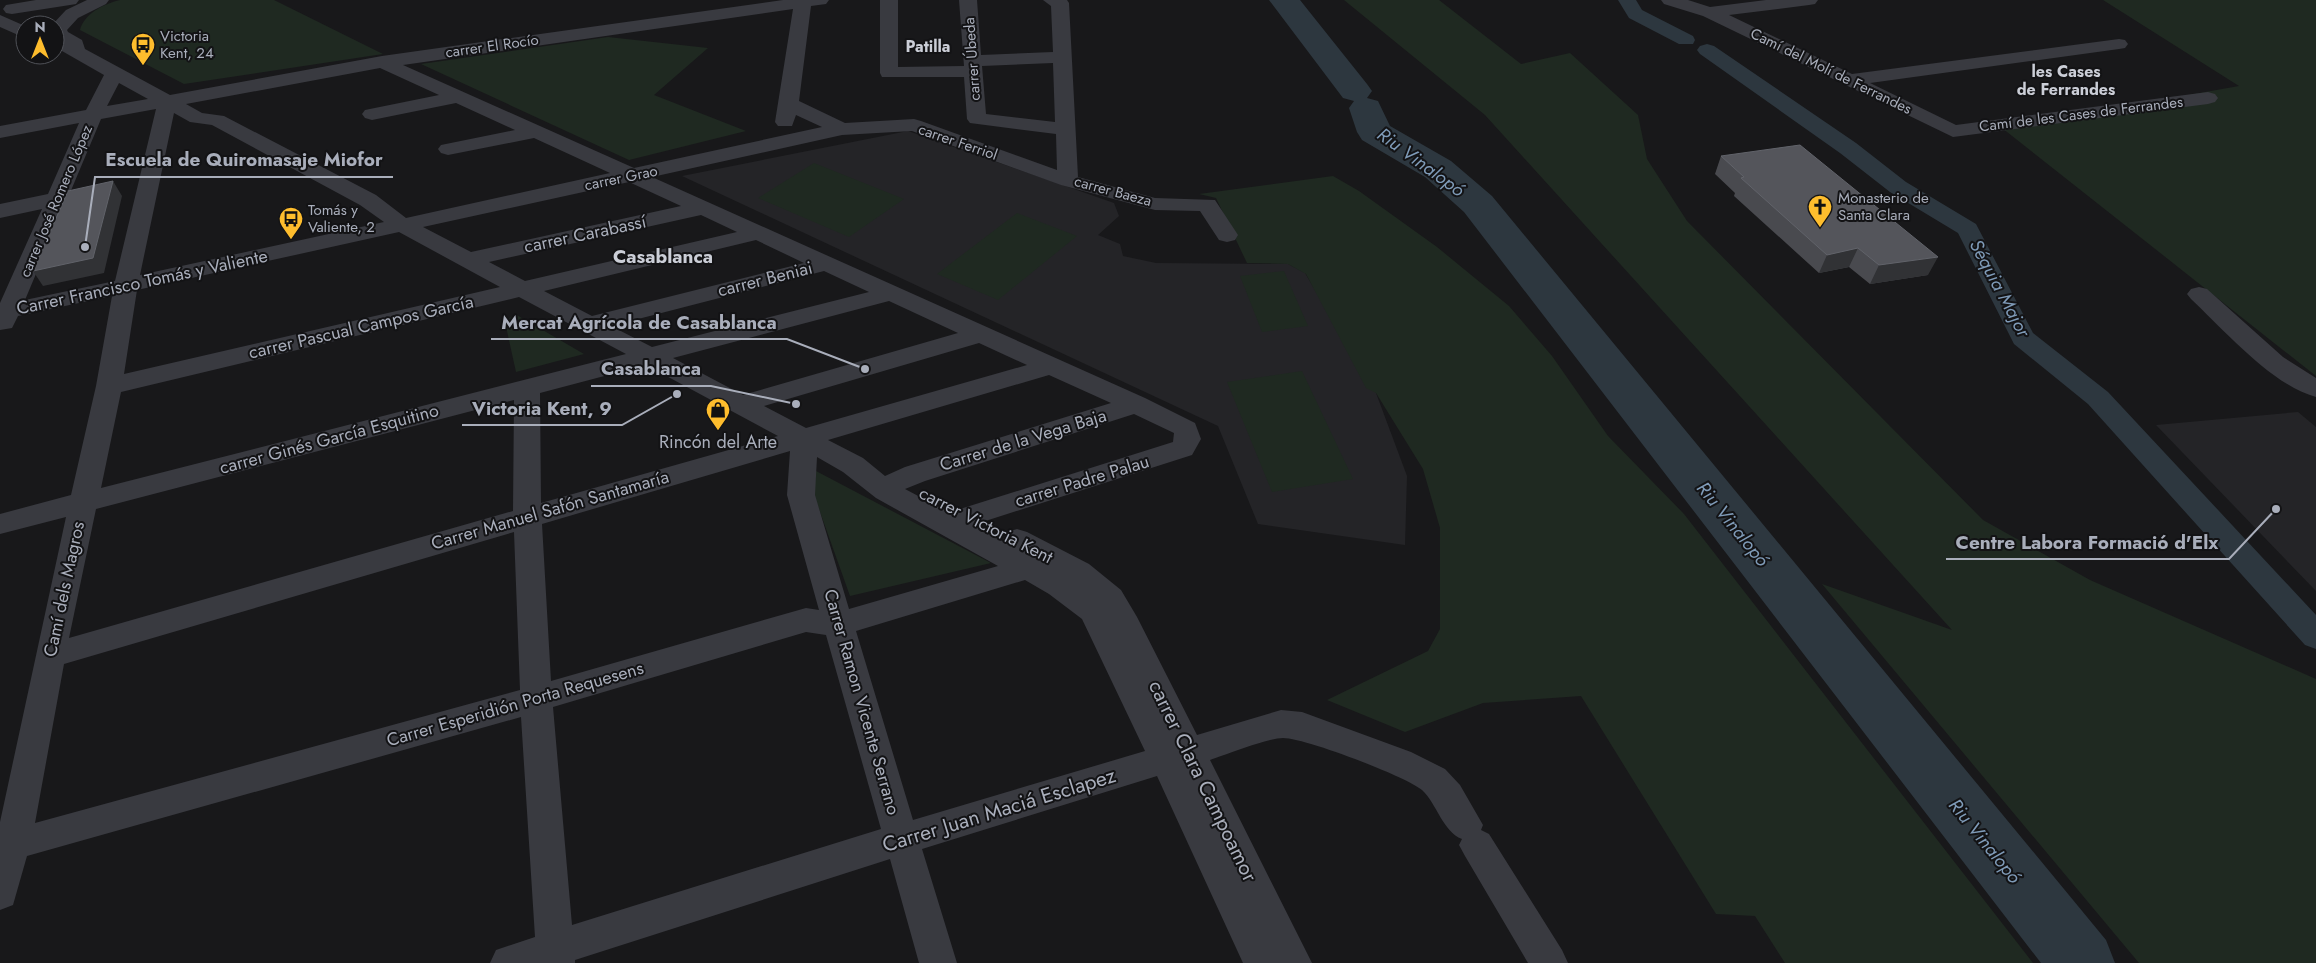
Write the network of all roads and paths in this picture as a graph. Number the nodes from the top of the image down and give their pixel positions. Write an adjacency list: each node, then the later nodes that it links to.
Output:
1 (70, 0): 9 (street)
2 (100, 0): 16 (street)
3 (889, 0): 19 (street)
4 (968, 0): 19 (street, carrer Úbeda)
5 (1670, 0): 10 (street, Camí del Molí de Ferrandes)
6 (1809, 0): 10 (street)
7 (811, 1): 18 (street, carrer El Rocío); 25 (street)
8 (1056, 2): 17 (street, carrer Baeza)
9 (6, 8): 11 (street); 12 (street)
10 (1709, 12): 21 (street, Camí del Molí de Ferrandes)
11 (19, 15)
12 (15, 20)
13 (2119, 44): 21 (street)
14 (65, 46): 16 (street, carrer Victoria Kent)
15 (65, 51): 16 (street)
16 (76, 52): 20 (street, carrer Victoria Kent)
17 (1062, 57): 19 (street); 29 (street, carrer Baeza)
18 (382, 62): 22 (street); 24 (street, carrer El Rocío)
19 (973, 66): 29 (street, carrer Úbeda)
20 (114, 74): 24 (street, carrer Victoria Kent); 27 (street, carrer José Romero López)
21 (1851, 80): 31 (street, Camí del Molí de Ferrandes)
22 (458, 97): 26 (street); 33 (street)
23 (2208, 98): 31 (street, Camí de les Cases de Ferrandes)
24 (166, 102): 27 (street, carrer El Rocío); 28 (street, carrer Victoria Kent); 34 (street, Camí dels Magros)
25 (789, 104): 30 (street, carrer Ferriol); 35 (street)
26 (372, 114)
27 (93, 115): 32 (street, carrer El Rocío); 39 (street, carrer José Romero López)
28 (199, 123): 34 (street); 42 (street, carrer Victoria Kent)
29 (1066, 128): 38 (street, carrer Baeza)
30 (842, 129): 35 (street, carrer Grao); 38 (street, carrer Ferriol)
31 (1953, 131)
32 (0, 132)
33 (536, 132): 36 (street); 37 (street)
34 (156, 144): 47 (street, Camí dels Magros)
35 (779, 144): 37 (street, carrer Grao)
36 (448, 149)
37 (633, 176): 40 (street); 42 (street, carrer Grao)
38 (1068, 181): 44 (street, carrer Baeza)
39 (58, 199): 41 (street); 51 (street, carrer José Romero López)
40 (703, 208): 43 (street); 45 (street, carrer Carabassí)
41 (0, 211)
42 (400, 224): 45 (street, carrer Victoria Kent); 47 (street, Carrer Francisco Tomás y Valiente)
43 (759, 233): 46 (street); 48 (street, carrer Pascual Campos García)
44 (1227, 235)
45 (467, 260): 48 (street, carrer Victoria Kent)
46 (826, 264): 49 (street); 52 (street, carrer Beniai)
47 (126, 285): 51 (street, Carrer Francisco Tomás y Valiente); 56 (street, Camí dels Magros)
48 (521, 289): 52 (street, carrer Victoria Kent); 56 (street, carrer Pascual Campos García)
49 (890, 294): 53 (street); 54 (street, carrer Ginés García Esquitino)
50 (2199, 294): 58 (street)
51 (3, 318)
52 (588, 324): 54 (street, carrer Victoria Kent)
53 (981, 334): 55 (street); 59 (street)
54 (648, 356): 57 (street, carrer Ginés García Esquitino); 59 (street, carrer Victoria Kent)
55 (1051, 366): 60 (street); 61 (street, Carrer Manuel Safón Santamaría)
56 (109, 386): 63 (street, Camí dels Magros)
57 (527, 387): 63 (street, carrer Ginés García Esquitino); 64 (street)
58 (2316, 389)
59 (740, 404): 61 (street, carrer Victoria Kent)
60 (1136, 404): 62 (street, Carrer de la Vega Baja); 65 (street, carrer Padre Palau)
61 (804, 438): 62 (street, carrer Victoria Kent); 64 (street, Carrer Manuel Safón Santamaría); 69 (street, Carrer Ramon Vicente Serrano)
62 (892, 485): 65 (street, carrer Victoria Kent); 67 (street, carrer Victoria Kent)
63 (82, 502): 66 (street, carrer Ginés García Esquitino); 70 (street, Camí dels Magros)
64 (527, 516): 70 (street, Carrer Manuel Safón Santamaría); 71 (street)
65 (970, 516): 68 (street, carrer Victoria Kent)
66 (0, 524)
67 (1030, 568): 68 (street, carrer Victoria Kent); 69 (street, Carrer Esperidión Porta Requesens)
68 (1102, 605): 72 (street, carrer Clara Campoamor)
69 (838, 624): 71 (street, Carrer Esperidión Porta Requesens); 73 (street, Carrer Ramon Vicente Serrano)
70 (50, 656): 74 (street, Camí dels Magros)
71 (536, 699): 74 (street, Carrer Esperidión Porta Requesens); 76 (street)
72 (1177, 756): 73 (street, Carrer Juan Maciá Esclapez); 77 (street, carrer Clara Campoamor); 80 (street, Carrer Juan Maciá Esclapez)
73 (902, 839): 76 (street, Carrer Juan Maciá Esclapez); 79 (street, Carrer Ramon Vicente Serrano)
74 (6, 846): 75 (street, Camí dels Magros)
75 (0, 893)
76 (555, 956): 78 (street, Carrer Juan Maciá Esclapez)
77 (1283, 962)
78 (509, 963)
79 (938, 963)
80 (1549, 963)

